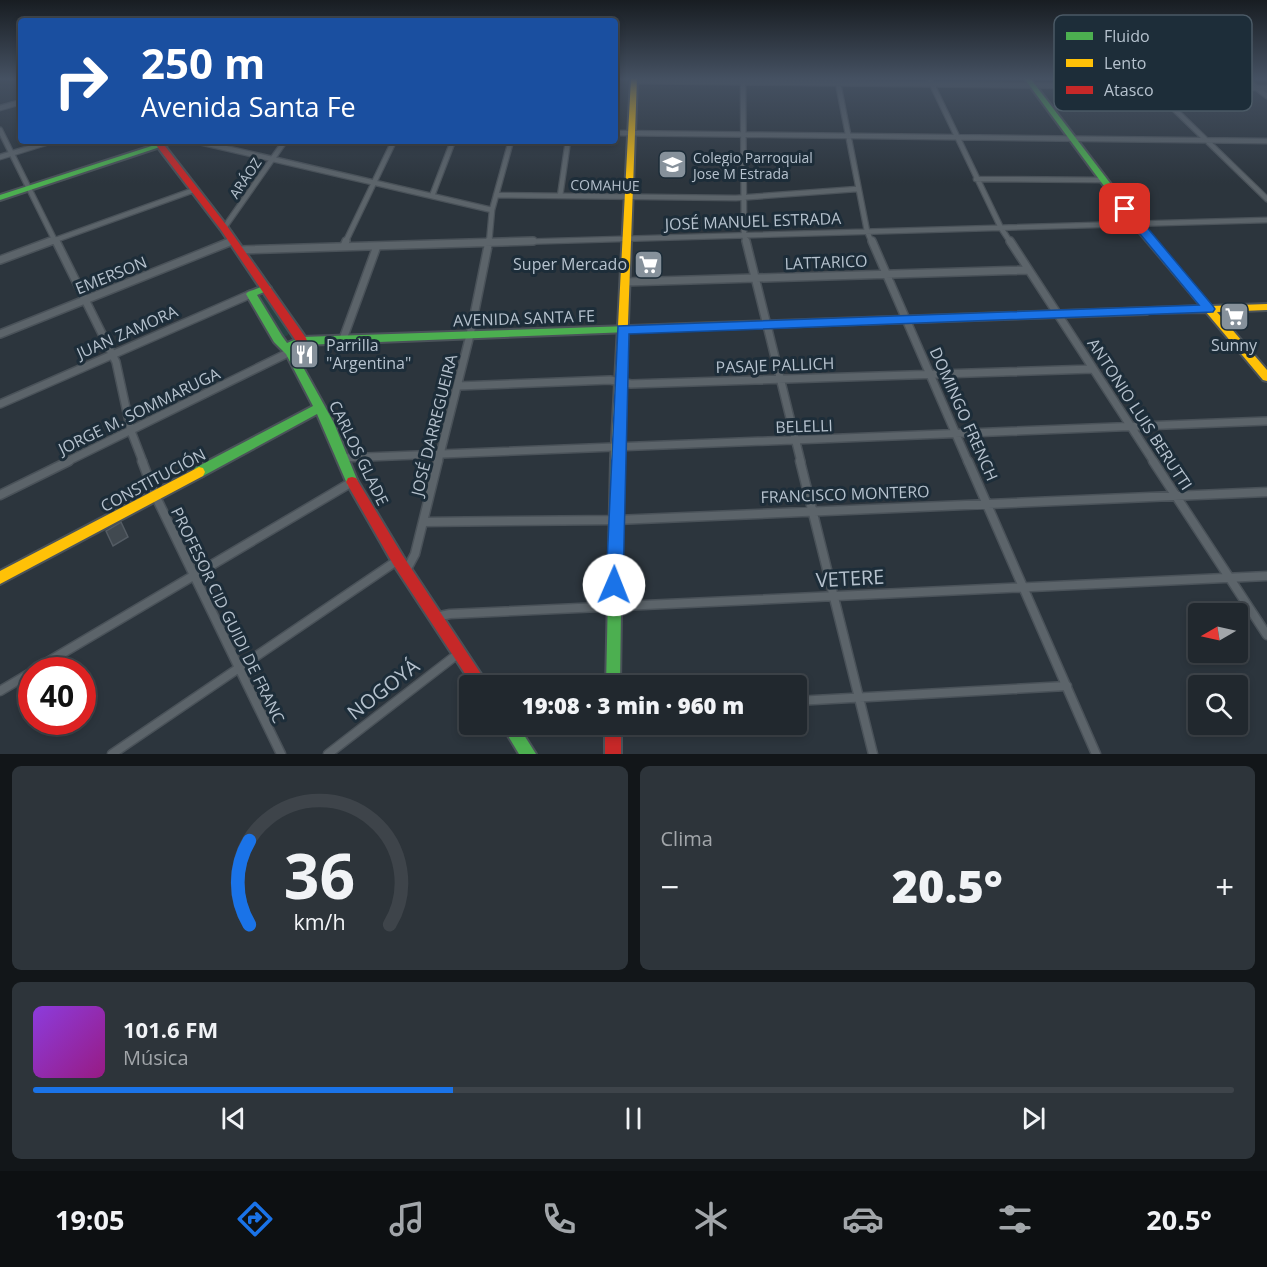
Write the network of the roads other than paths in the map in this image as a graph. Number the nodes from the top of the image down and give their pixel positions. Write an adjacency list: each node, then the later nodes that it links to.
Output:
1 (633, 113): 9 (street)
2 (744, 113): 10 (street)
3 (844, 113): 11 (street, DOMINGO FRENCH)
4 (946, 113): 12 (street, ANTONIO LUIS BERUTTI)
5 (1054, 113): 13 (street)
6 (1178, 113): 14 (street)
7 (0, 130): 25 (street, PROFESOR CID GUIDI DE FRANC)
8 (618, 133): 9 (street)
9 (632, 133): 10 (street); 37 (street)
10 (745, 134): 11 (street); 38 (street)
11 (848, 136): 12 (street); 33 (street, DOMINGO FRENCH)
12 (957, 136): 13 (street); 28 (street, ANTONIO LUIS BERUTTI)
13 (1071, 137): 14 (street); 29 (street)
14 (1204, 139): 15 (street); 40 (street)
15 (1267, 141)
16 (42, 144): 25 (street)
17 (155, 144): 31 (street)
18 (159, 144): 32 (street)
19 (208, 144): 27 (street)
20 (283, 144): 27 (street, ARÁOZ)
21 (393, 144): 30 (street)
22 (452, 144): 35 (street)
23 (510, 144): 34 (street, JOSÉ DARREGUEIRA)
24 (568, 144): 36 (street)
25 (12, 153): 26 (street); 31 (street, PROFESOR CID GUIDI DE FRANC)
26 (0, 157)
27 (273, 159): 30 (street); 44 (street, ARÁOZ)
28 (976, 179): 29 (street); 45 (street, ANTONIO LUIS BERUTTI)
29 (1103, 180): 43 (street)
30 (374, 183): 35 (street); 52 (street)
31 (31, 188): 39 (street); 49 (street, PROFESOR CID GUIDI DE FRANC)
32 (194, 189): 44 (street); 49 (street)
33 (857, 189): 38 (street, COMAHUE); 46 (street, DOMINGO FRENCH)
34 (496, 195): 36 (street, COMAHUE); 41 (street, JOSÉ DARREGUEIRA)
35 (432, 196): 41 (street)
36 (560, 196): 37 (street, COMAHUE)
37 (629, 197): 38 (street, COMAHUE); 48 (street)
38 (744, 197): 47 (street)
39 (0, 198)
40 (1267, 200)
41 (492, 210): 51 (street, JOSÉ DARREGUEIRA)
42 (1267, 220): 43 (street, JOSÉ MANUEL ESTRADA)
43 (1136, 223): 45 (street, JOSÉ MANUEL ESTRADA); 64 (street)
44 (224, 228): 50 (street)
45 (1001, 228): 46 (street, JOSÉ MANUEL ESTRADA); 56 (street, ANTONIO LUIS BERUTTI)
46 (867, 231): 47 (street, JOSÉ MANUEL ESTRADA); 57 (street, DOMINGO FRENCH)
47 (744, 234): 48 (street, JOSÉ MANUEL ESTRADA); 58 (street)
48 (627, 238): 51 (street, JOSÉ MANUEL ESTRADA); 59 (street)
49 (56, 240): 55 (street); 62 (street, PROFESOR CID GUIDI DE FRANC)
50 (233, 241): 54 (street); 62 (street, EMERSON)
51 (488, 243): 53 (street, JOSÉ MANUEL ESTRADA); 70 (street, JOSÉ DARREGUEIRA)
52 (344, 246): 53 (street, JOSÉ MANUEL ESTRADA); 54 (street, JOSÉ MANUEL ESTRADA)
53 (377, 246): 71 (street)
54 (240, 250): 60 (street)
55 (0, 260)
56 (1028, 270): 57 (street, LATTARICO); 65 (street, ANTONIO LUIS BERUTTI)
57 (885, 274): 58 (street, LATTARICO); 66 (street, DOMINGO FRENCH)
58 (754, 278): 59 (street, LATTARICO); 67 (street)
59 (625, 282): 68 (street)
60 (266, 288): 61 (street, JUAN ZAMORA); 72 (street)
61 (251, 294): 73 (street, CARLOS GLADE); 74 (street, JUAN ZAMORA)
62 (86, 300): 69 (street, EMERSON); 74 (street, PROFESOR CID GUIDI DE FRANC)
63 (1267, 307): 64 (street, AVENIDA SANTA FE)
64 (1209, 309): 65 (street, AVENIDA SANTA FE); 77 (street)
65 (1057, 314): 66 (street, AVENIDA SANTA FE); 75 (street, ANTONIO LUIS BERUTTI)
66 (906, 320): 67 (street, AVENIDA SANTA FE); 76 (street, DOMINGO FRENCH)
67 (766, 325): 68 (street, AVENIDA SANTA FE); 78 (street)
68 (623, 330): 70 (street, AVENIDA SANTA FE); 79 (street)
69 (0, 334)
70 (470, 335): 71 (street, AVENIDA SANTA FE); 80 (street, JOSÉ DARREGUEIRA)
71 (343, 339): 72 (street, AVENIDA SANTA FE)
72 (302, 341): 73 (street, AVENIDA SANTA FE)
73 (289, 349): 82 (street, CARLOS GLADE); 85 (street, JORGE M. SOMMARUGA)
74 (113, 354): 81 (street, JUAN ZAMORA); 85 (street, PROFESOR CID GUIDI DE FRANC)
75 (1093, 369): 76 (street, PASAJE PALLICH); 84 (street, ANTONIO LUIS BERUTTI)
76 (930, 373): 78 (street, PASAJE PALLICH); 86 (street, DOMINGO FRENCH)
77 (1267, 376)
78 (778, 378): 79 (street, PASAJE PALLICH); 87 (street)
79 (620, 382): 80 (street, PASAJE PALLICH); 88 (street)
80 (458, 386): 89 (street, JOSÉ DARREGUEIRA)
81 (0, 404)
82 (320, 407): 90 (street, CARLOS GLADE); 94 (street, CONSTITUCIÓN)
83 (1267, 421): 84 (street, BELELLI)
84 (1131, 427): 86 (street, BELELLI); 95 (street, ANTONIO LUIS BERUTTI)
85 (131, 431): 93 (street, JORGE M. SOMMARUGA); 94 (street, PROFESOR CID GUIDI DE FRANC)
86 (957, 434): 87 (street, BELELLI); 96 (street, DOMINGO FRENCH)
87 (794, 440): 88 (street, BELELLI); 97 (street)
88 (617, 447): 89 (street, BELELLI); 98 (street)
89 (440, 453): 90 (street, BELELLI); 99 (street, JOSÉ DARREGUEIRA)
90 (342, 458): 91 (street, CARLOS GLADE)
91 (352, 482): 100 (street, CARLOS GLADE); 102 (street)
92 (1267, 492): 95 (street, FRANCISCO MONTERO)
93 (0, 495)
94 (155, 495): 102 (street, PROFESOR CID GUIDI DE FRANC); 104 (street, CONSTITUCIÓN)
95 (1176, 496): 96 (street, FRANCISCO MONTERO); 105 (street, ANTONIO LUIS BERUTTI)
96 (988, 504): 97 (street, FRANCISCO MONTERO); 106 (street, DOMINGO FRENCH)
97 (812, 510): 98 (street, FRANCISCO MONTERO); 107 (street)
98 (615, 520): 99 (street, FRANCISCO MONTERO); 108 (street)
99 (423, 522): 101 (street, JOSÉ DARREGUEIRA)
100 (398, 560): 101 (street, CARLOS GLADE); 113 (street)
101 (405, 572): 109 (street, CARLOS GLADE)
102 (195, 574): 112 (street); 113 (street, PROFESOR CID GUIDI DE FRANC)
103 (1267, 576): 105 (street, VETERE)
104 (0, 578)
105 (1230, 578): 106 (street, VETERE); 110 (street, ANTONIO LUIS BERUTTI)
106 (1024, 588): 107 (street, VETERE); 117 (street, DOMINGO FRENCH)
107 (835, 596): 108 (street, VETERE); 119 (street)
108 (614, 606): 109 (street, VETERE); 115 (street)
109 (435, 617): 111 (street, CARLOS GLADE)
110 (1267, 635)
111 (459, 653): 114 (street, CARLOS GLADE); 125 (street, NOGOYÁ)
112 (56, 657)
113 (239, 669): 123 (street); 124 (street, PROFESOR CID GUIDI DE FRANC)
114 (474, 675)
115 (613, 675)
116 (18, 680): 118 (street)
117 (1067, 686): 119 (street); 129 (street, DOMINGO FRENCH)
118 (0, 691)
119 (860, 698): 120 (street); 128 (street)
120 (807, 700)
121 (515, 735): 126 (street)
122 (613, 735): 127 (street)
123 (112, 754)
124 (281, 754)
125 (328, 754)
126 (528, 754)
127 (613, 754)
128 (873, 754)
129 (1096, 754)

